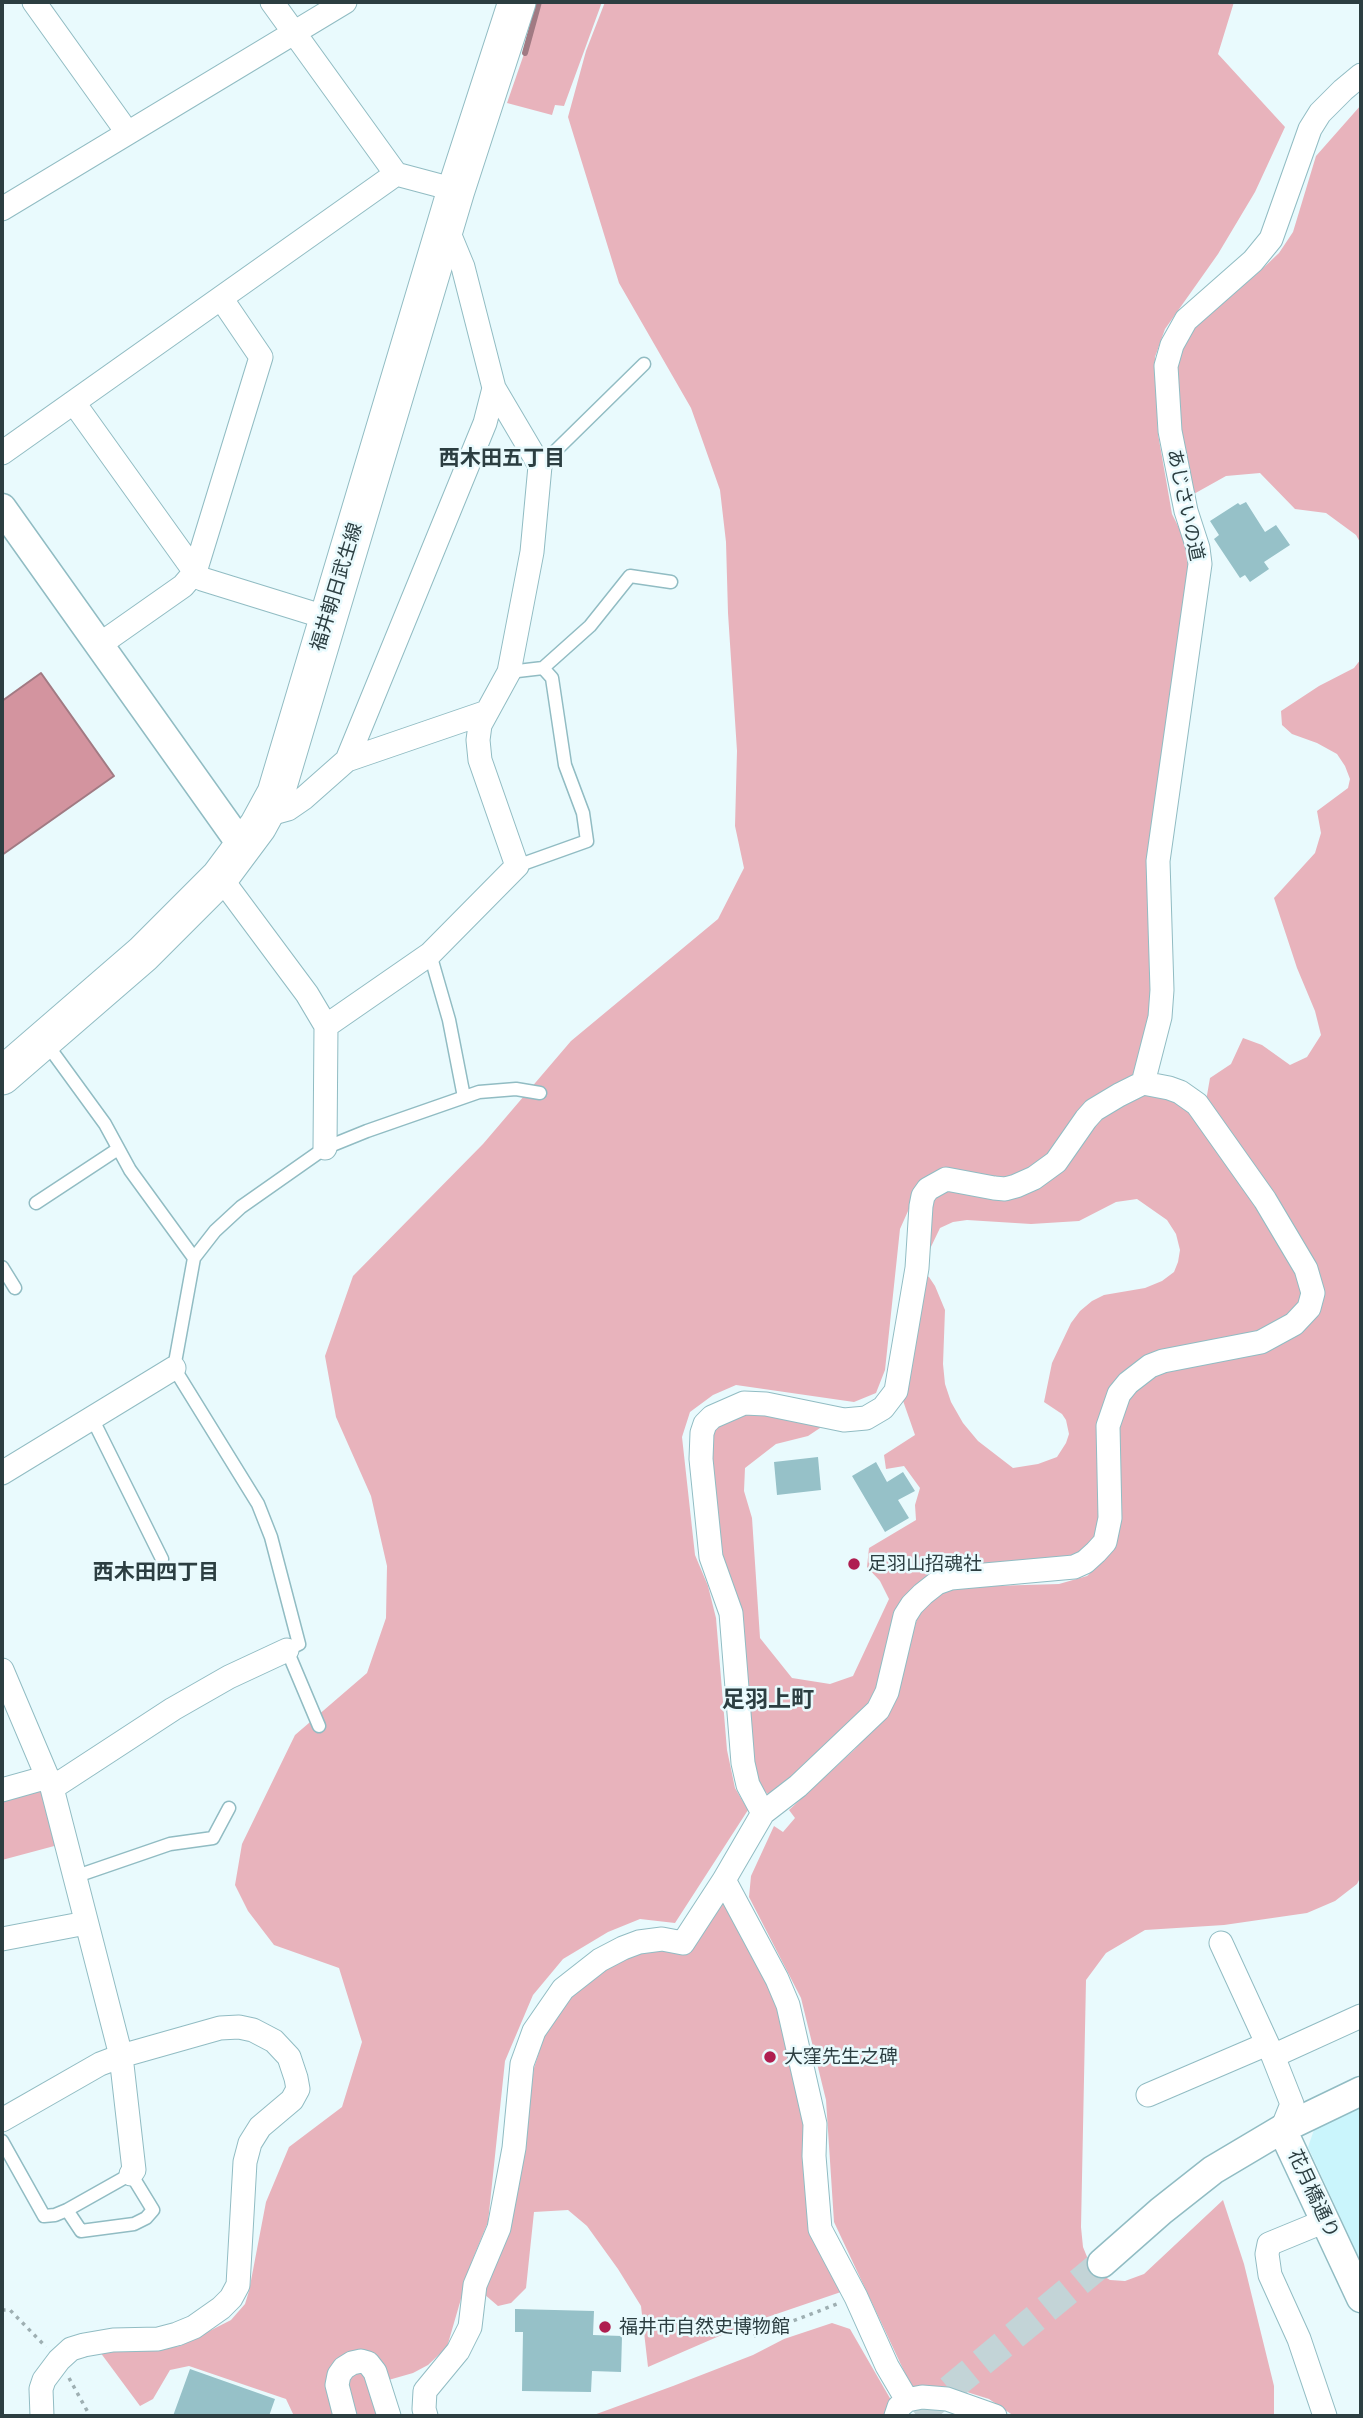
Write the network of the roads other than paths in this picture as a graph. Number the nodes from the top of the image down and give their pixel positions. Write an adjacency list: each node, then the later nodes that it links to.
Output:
1 (34, 2): 7 (street)
2 (272, 2): 5 (street)
3 (345, 2): 5 (street)
4 (517, 2): 9 (main road, 福井朝日武生線)
5 (294, 32): 7 (street); 8 (street)
6 (1361, 75): 35 (street, あじさいの道)
7 (127, 132): 10 (street)
8 (396, 174): 9 (street); 12 (street)
9 (456, 190): 11 (main road, 福井朝日武生線)
10 (2, 209)
11 (446, 226): 14 (street); 21 (main road, 福井朝日武生線)
12 (221, 298): 15 (street); 19 (street)
13 (644, 364): 17 (lane)
14 (494, 388): 17 (street); 26 (street)
15 (74, 402): 16 (street); 19 (street)
16 (2, 453)
17 (540, 467): 24 (street)
18 (2, 508): 22 (street)
19 (195, 572): 21 (street); 22 (street)
20 (671, 582): 23 (lane)
21 (328, 618): 27 (main road, 福井朝日武生線)
22 (99, 645): 28 (street)
23 (543, 668): 24 (lane); 29 (lane)
24 (509, 672): 25 (street)
25 (487, 712): 26 (street); 29 (street)
26 (347, 760): 27 (street)
27 (263, 816): 28 (main road, 福井朝日武生線)
28 (243, 847): 30 (main road, 福井朝日武生線)
29 (517, 866): 31 (street)
30 (220, 877): 32 (street); 33 (main road, 福井朝日武生線)
31 (429, 954): 32 (street); 37 (lane)
32 (326, 1026): 38 (street)
33 (44, 1040): 34 (main road, 福井朝日武生線); 39 (lane)
34 (2, 1076)
35 (1143, 1083): 54 (street); 54 (street)
36 (540, 1093): 37 (lane)
37 (464, 1097): 38 (lane)
38 (325, 1148): 41 (lane)
39 (118, 1149): 40 (lane); 41 (lane)
40 (36, 1203)
41 (194, 1258): 44 (lane)
42 (2, 1267): 43 (lane)
43 (15, 1288)
44 (174, 1368): 45 (street); 48 (lane)
45 (92, 1418): 46 (street); 47 (lane)
46 (2, 1474)
47 (162, 1559)
48 (287, 1650): 50 (lane); 51 (street)
49 (2, 1670): 51 (street)
50 (319, 1726)
51 (50, 1783): 52 (street); 55 (street)
52 (2, 1790)
53 (229, 1808): 55 (lane)
54 (763, 1813): 56 (street)
55 (74, 1877): 57 (street)
56 (724, 1880): 73 (street); 77 (street)
57 (86, 1923): 58 (street); 62 (street)
58 (2, 1939)
59 (1221, 1943): 61 (street)
60 (1361, 2016): 61 (street)
61 (1270, 2050): 64 (street); 66 (street)
62 (121, 2056): 65 (street); 68 (street); 74 (street)
63 (1361, 2091): 66 (street)
64 (1148, 2095)
65 (2, 2120)
66 (1282, 2129): 70 (street, 花月橋通り); 71 (street)
67 (2, 2141): 69 (lane)
68 (131, 2174): 69 (lane); 69 (lane)
69 (67, 2210)
70 (1325, 2221): 72 (street, 花月橋通り); 79 (street)
71 (1102, 2263)
72 (1361, 2298)
73 (902, 2408): 78 (street)
74 (42, 2416)
75 (345, 2416): 76 (street)
76 (389, 2416)
77 (426, 2416)
78 (995, 2416)
79 (1325, 2416)

